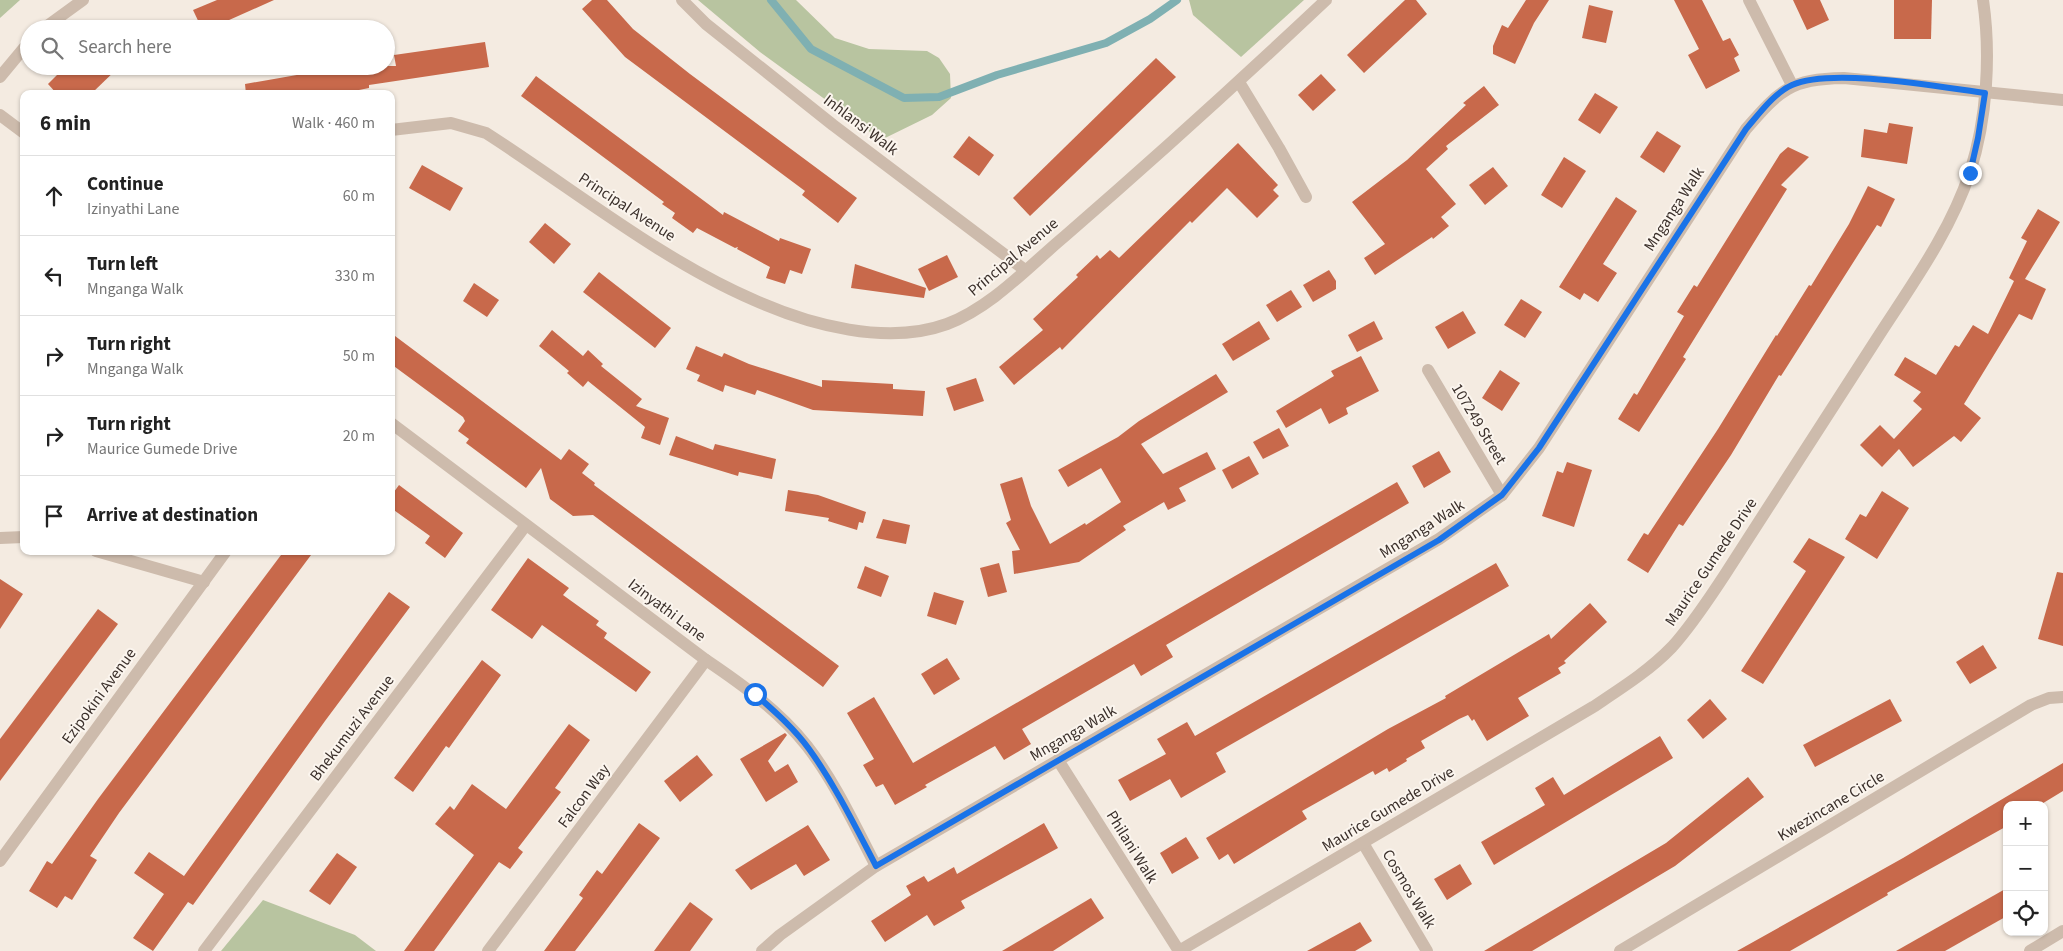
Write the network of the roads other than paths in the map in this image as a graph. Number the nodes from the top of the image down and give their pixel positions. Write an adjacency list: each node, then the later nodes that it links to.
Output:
1 (83, 0): 6 (street)
2 (682, 0): 17 (street, Inhlansi Walk)
3 (1326, 0): 9 (street, Principal Avenue)
4 (1749, 0): 10 (street)
5 (1983, 0): 11 (street, Maurice Gumede Drive)
6 (56, 20)
7 (20, 53): 8 (street)
8 (0, 77)
9 (1239, 82): 16 (street); 17 (street, Principal Avenue)
10 (1792, 85): 11 (street, Mnganga Walk); 20 (street, Mnganga Walk)
11 (1985, 93): 12 (street, Mnganga Walk); 30 (street, Maurice Gumede Drive)
12 (2063, 100)
13 (0, 115): 14 (street)
14 (20, 130)
15 (395, 130): 17 (street, Principal Avenue)
16 (1306, 197)
17 (1025, 270)
18 (1428, 370): 20 (street, 107249 Street)
19 (395, 426): 21 (street, Izinyathi Lane)
20 (1502, 495): 29 (street, Mnganga Walk)
21 (526, 525): 27 (street, Izinyathi Lane); 34 (street, Bhekumuzi Avenue)
22 (20, 537): 23 (street)
23 (0, 538)
24 (110, 555): 26 (street)
25 (223, 555): 26 (street, Ezipokini Avenue)
26 (204, 582): 31 (street, Ezipokini Avenue)
27 (706, 660): 32 (street, Izinyathi Lane); 35 (street, Falcon Way)
28 (2063, 697): 39 (street, Kwezincane Circle)
29 (1058, 760): 32 (street, Mnganga Walk); 37 (street, Philani Walk)
30 (1363, 843): 37 (street, Maurice Gumede Drive); 38 (street, Cosmos Walk)
31 (0, 861)
32 (876, 866): 36 (street, Mnganga Walk)
33 (2063, 931): 40 (street)
34 (204, 951)
35 (488, 951)
36 (762, 951)
37 (1179, 951)
38 (1427, 951)
39 (1620, 951)
40 (2030, 951)

